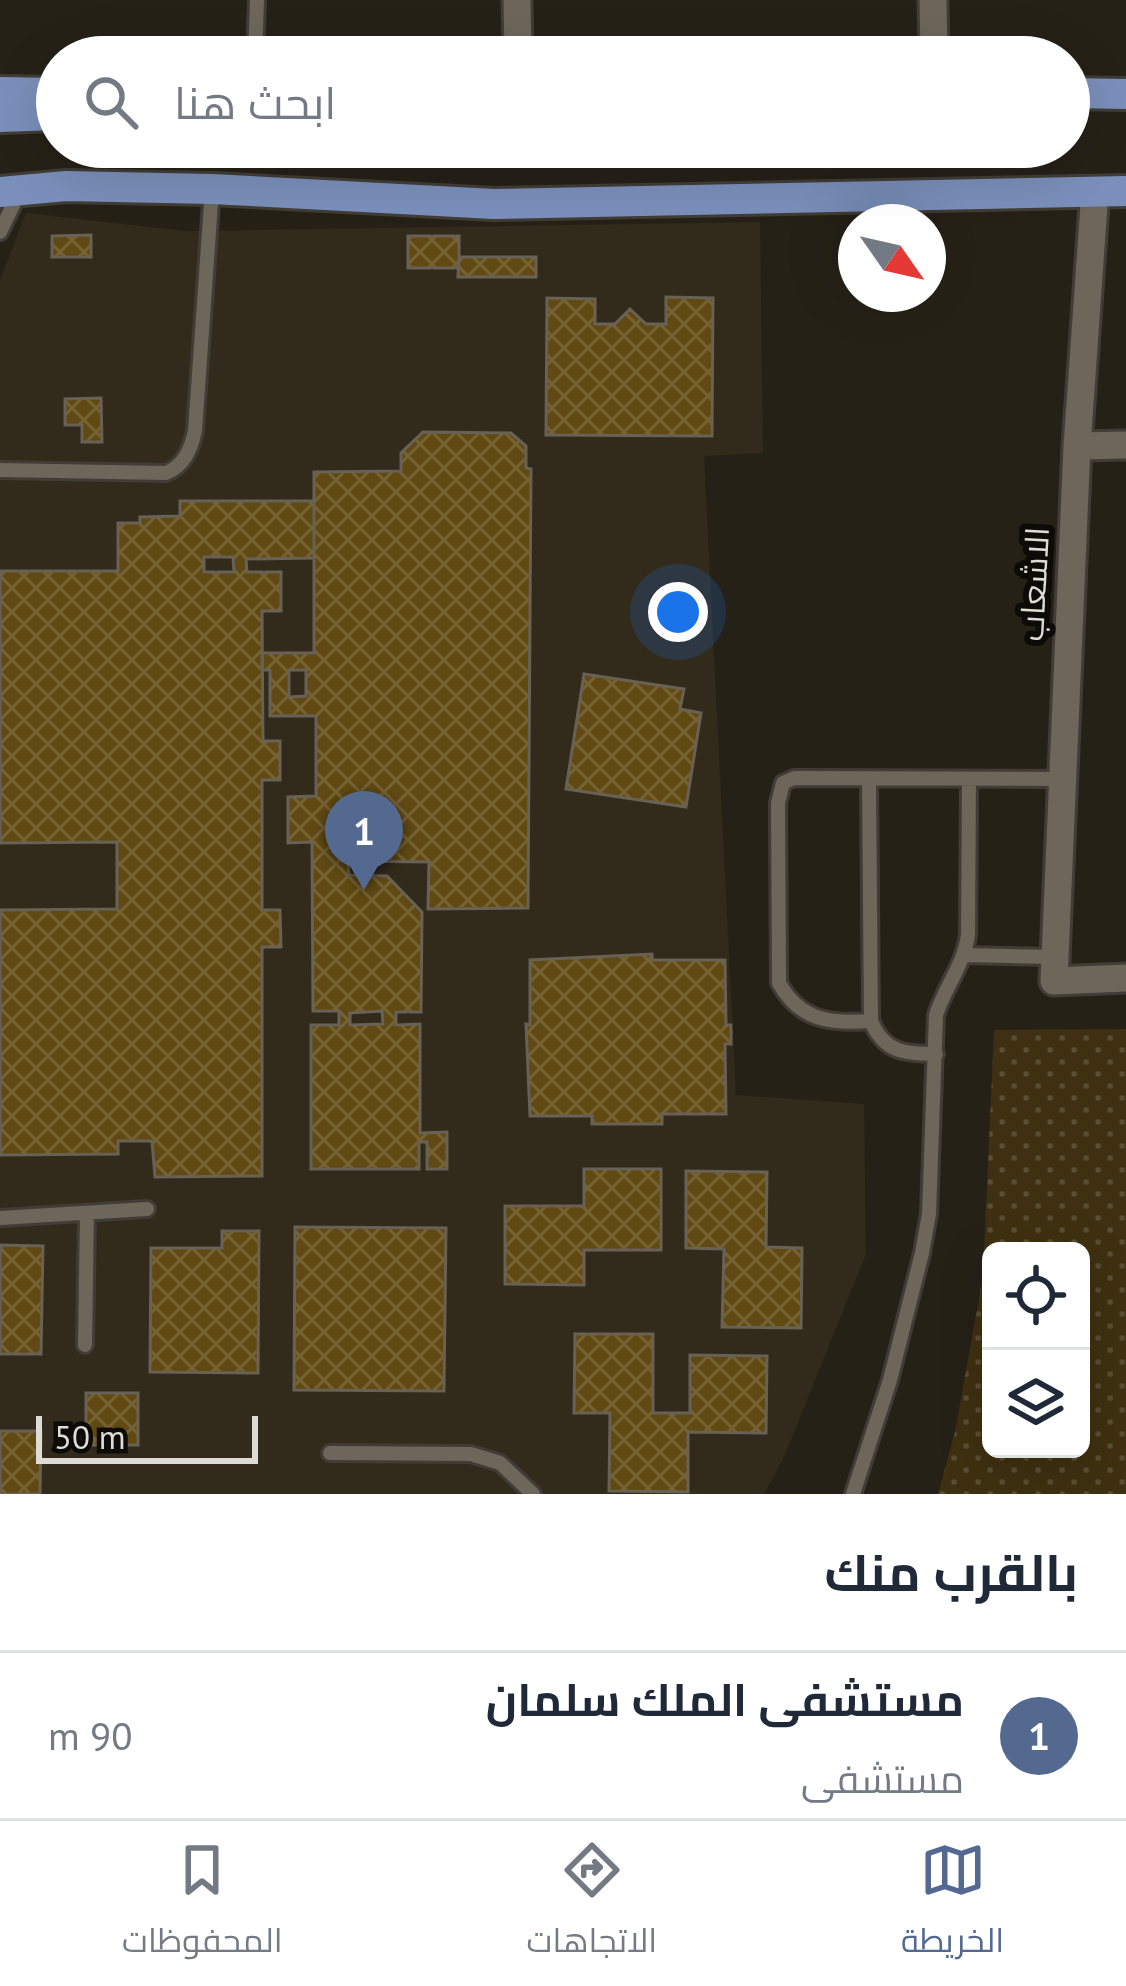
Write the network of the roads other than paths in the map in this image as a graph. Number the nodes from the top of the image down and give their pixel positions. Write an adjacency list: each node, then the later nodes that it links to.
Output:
1 (257, 0): 4 (lane)
2 (517, 0): 5 (street)
3 (933, 0): 6 (street)
4 (256, 36)
5 (518, 36)
6 (934, 36)
7 (0, 92): 8 (main road)
8 (36, 93)
9 (1090, 93): 10 (main road)
10 (1126, 94)
11 (36, 116): 12 (main road)
12 (0, 117)
13 (212, 189): 14 (main road); 15 (main road); 19 (lane)
14 (1111, 191): 18 (street, الاشعاب)
15 (10, 192): 16 (lane)
16 (0, 232)
17 (1126, 445): 18 (street)
18 (1077, 446): 20 (street, الاشعاب)
19 (0, 470)
20 (1060, 779): 22 (lane); 24 (street, الاشعاب)
21 (869, 780): 22 (lane); 26 (lane); 26 (lane)
22 (969, 781): 23 (lane)
23 (965, 955): 24 (lane); 27 (lane)
24 (1054, 968): 25 (street)
25 (1126, 978)
26 (871, 1022): 27 (lane)
27 (936, 1054): 34 (lane)
28 (148, 1209): 29 (lane)
29 (87, 1213): 30 (lane); 31 (lane)
30 (0, 1218)
31 (85, 1345)
32 (330, 1453): 33 (lane)
33 (533, 1494)
34 (853, 1494)

